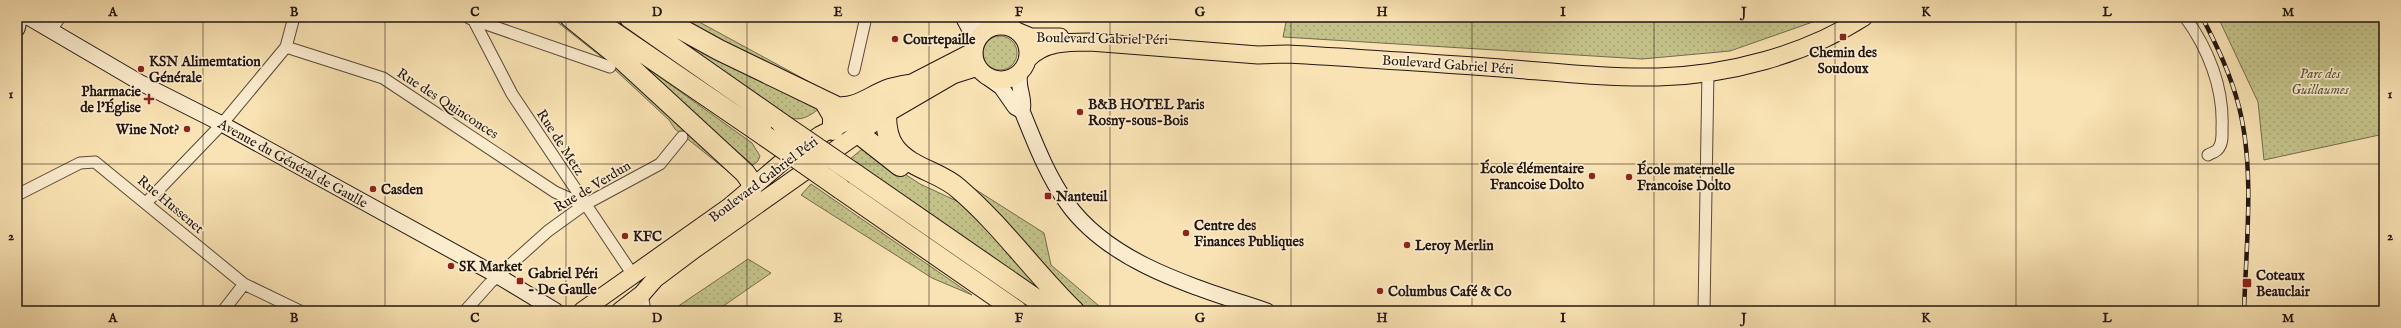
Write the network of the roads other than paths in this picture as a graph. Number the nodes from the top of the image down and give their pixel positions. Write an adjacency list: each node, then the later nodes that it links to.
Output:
1 (20, 17): 17 (main road)
2 (28, 17): 18 (main road, Avenue du Général de Gaulle)
3 (60, 17): 18 (street)
4 (294, 17): 20 (street)
5 (570, 17): 36 (highway)
6 (591, 17): 55 (highway, bridge)
7 (629, 17): 56 (highway, bridge)
8 (659, 17): 27 (highway)
9 (866, 17): 24 (street)
10 (963, 17): 21 (main road)
11 (974, 17): 16 (main road)
12 (1849, 17): 19 (main road, Boulevard Gabriel Péri)
13 (1864, 17): 25 (main road, Boulevard Gabriel Péri)
14 (2184, 17): 34 (street)
15 (470, 18): 23 (street); 41 (street, Rue de Metz)
16 (994, 27): 19 (main road); 21 (main road)
17 (17, 29)
18 (51, 30): 30 (main road, Avenue du Général de Gaulle)
19 (1019, 32): 22 (main road)
20 (286, 47): 30 (street); 41 (street, Rue des Quinconces)
21 (979, 59): 22 (main road); 26 (main road, Boulevard Gabriel Péri); 28 (main road); 29 (main road, Boulevard Gabriel Péri)
22 (1024, 66): 25 (main road, Boulevard Gabriel Péri); 28 (main road)
23 (610, 67)
24 (854, 70)
25 (1708, 71): 59 (street)
26 (908, 85): 27 (highway); 31 (main road, Boulevard Gabriel Péri)
27 (826, 104): 31 (highway)
28 (1022, 111): 58 (main road)
29 (886, 114): 32 (main road, Boulevard Gabriel Péri); 39 (highway)
30 (222, 124): 40 (street); 44 (main road, Avenue du Général de Gaulle)
31 (833, 130): 32 (main road); 35 (main road); 36 (main road, Boulevard Gabriel Péri)
32 (858, 133): 35 (main road, Boulevard Gabriel Péri); 39 (highway)
33 (682, 137): 41 (street, Rue de Verdun)
34 (2208, 155)
35 (823, 157): 37 (main road, Boulevard Gabriel Péri)
36 (757, 184): 37 (main road); 42 (main road, Boulevard Gabriel Péri)
37 (784, 185): 46 (main road, Boulevard Gabriel Péri)
38 (17, 195): 40 (street, Rue Hussenet)
39 (969, 198): 57 (highway)
40 (146, 203): 45 (street, Rue Hussenet)
41 (584, 205): 43 (street, Rue de Metz); 44 (street, Rue de Verdun)
42 (710, 220): 43 (main road, Boulevard Gabriel Péri); 52 (main road)
43 (633, 275): 51 (main road, Boulevard Gabriel Péri)
44 (498, 276): 49 (street, Rue de Verdun); 50 (main road, Avenue du Général de Gaulle)
45 (244, 284): 47 (street); 48 (street, Rue Hussenet)
46 (642, 294): 53 (main road, Boulevard Gabriel Péri); 54 (street)
47 (223, 311)
48 (300, 311)
49 (465, 311)
50 (556, 311)
51 (582, 311)
52 (612, 311)
53 (620, 311)
54 (645, 311)
55 (1017, 311)
56 (1053, 311)
57 (1074, 311)
58 (1267, 311)
59 (1704, 311)

